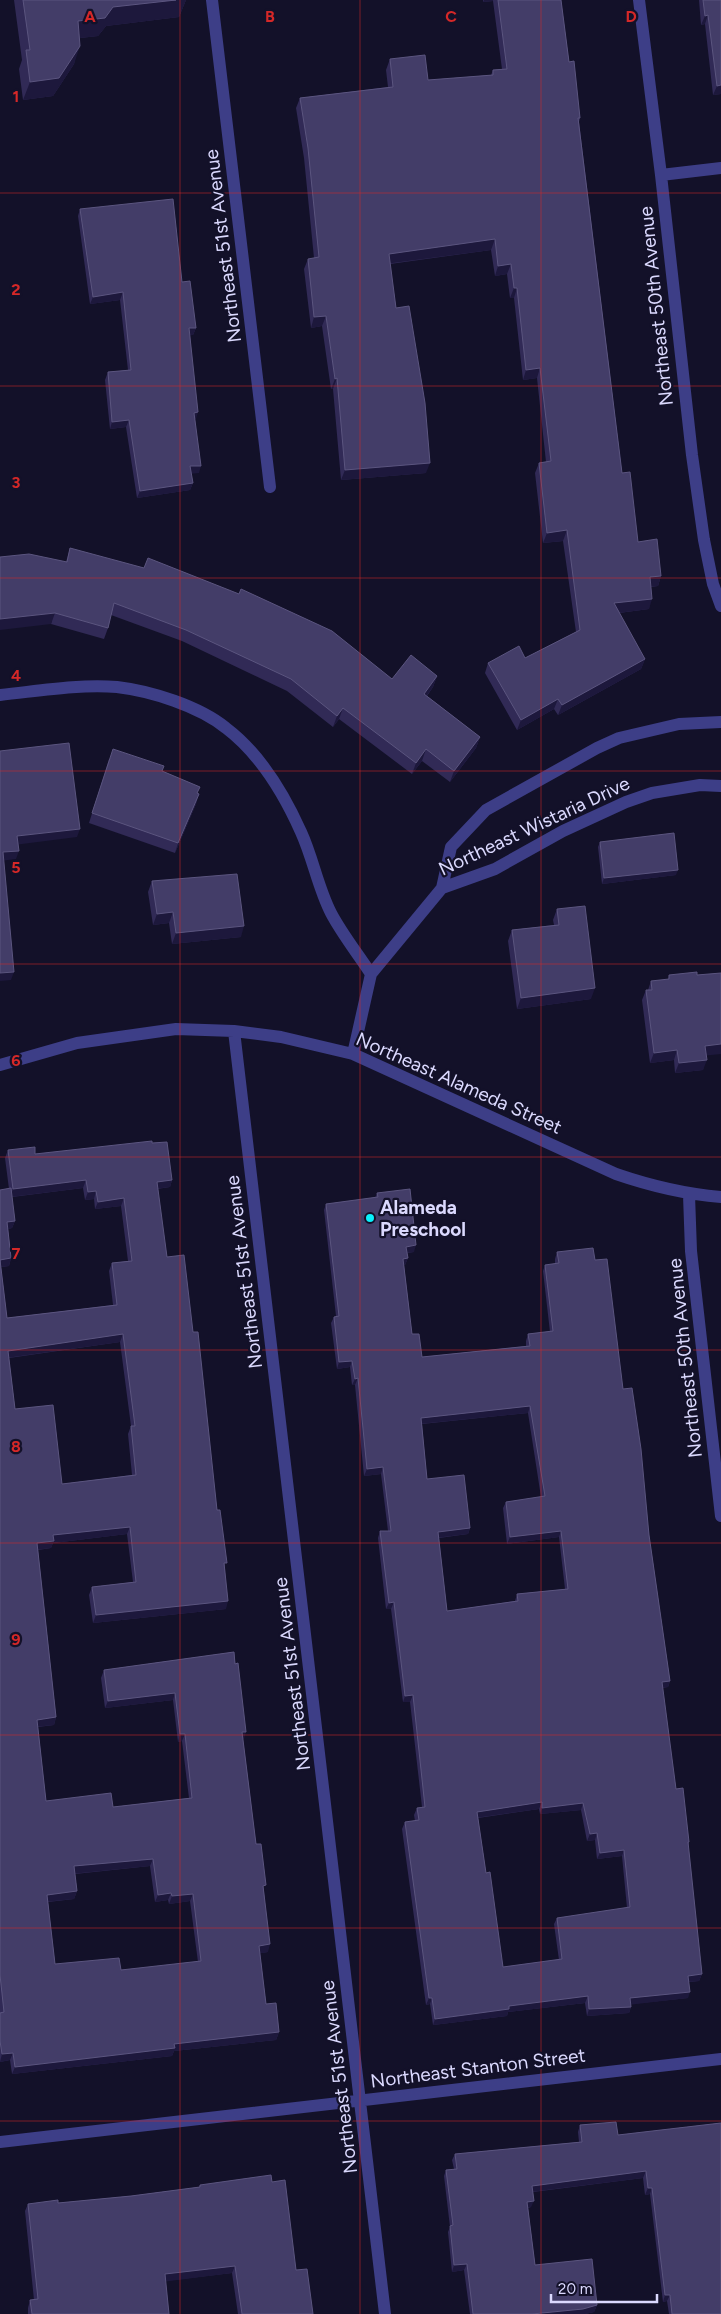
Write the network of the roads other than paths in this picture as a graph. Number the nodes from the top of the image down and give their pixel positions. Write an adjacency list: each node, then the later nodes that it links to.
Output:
1 (212, 0): 5 (street, Northeast 51st Avenue)
2 (639, 0): 4 (street, Northeast 50th Avenue)
3 (721, 168): 4 (street)
4 (661, 175): 6 (street, Northeast 50th Avenue)
5 (270, 487)
6 (721, 606)
7 (0, 695): 11 (street)
8 (721, 722): 10 (street)
9 (721, 786): 10 (street, Northeast Wistaria Drive)
10 (442, 888): 11 (street, Northeast Wistaria Drive)
11 (371, 974): 13 (street, Northeast Wistaria Drive)
12 (234, 1031): 13 (street, Northeast Alameda Street); 14 (street, Northeast Alameda Street); 19 (street, Northeast 51st Avenue)
13 (353, 1054): 15 (street, Northeast Alameda Street)
14 (0, 1065)
15 (689, 1195): 16 (street, Northeast Alameda Street); 17 (street, Northeast 50th Avenue)
16 (721, 1197)
17 (721, 1516)
18 (721, 2059): 19 (street, Northeast Stanton Street)
19 (361, 2100): 20 (street, Northeast Stanton Street); 21 (street, Northeast 51st Avenue)
20 (0, 2142)
21 (385, 2314)

